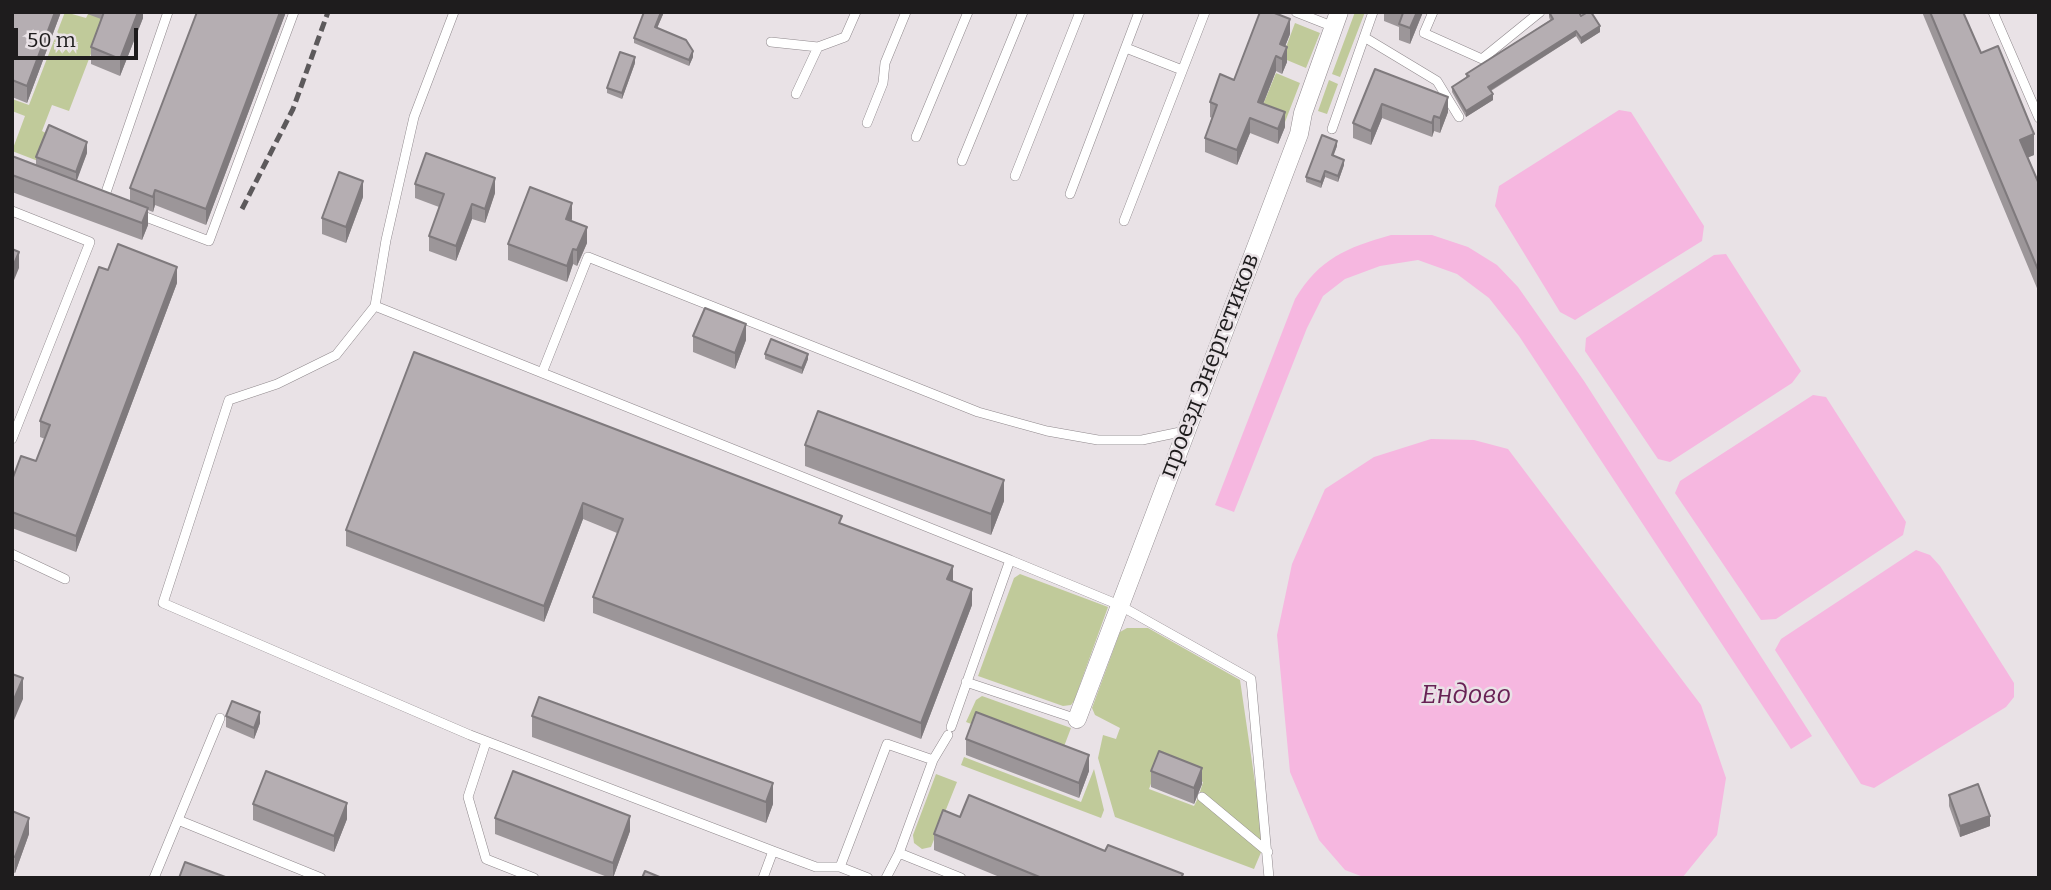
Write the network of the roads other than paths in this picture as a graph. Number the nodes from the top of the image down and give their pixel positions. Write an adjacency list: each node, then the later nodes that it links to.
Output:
1 (168, 12): 32 (lane)
2 (294, 12): 34 (lane)
3 (454, 12): 37 (lane)
4 (856, 12): 19 (lane)
5 (906, 12): 25 (lane)
6 (968, 12): 27 (lane)
7 (1023, 12): 28 (lane)
8 (1080, 12): 29 (lane)
9 (1139, 12): 20 (lane)
10 (1205, 12): 21 (lane)
11 (1296, 12): 16 (lane)
12 (1373, 12): 17 (lane)
13 (1433, 12): 14 (lane)
14 (1539, 12)
15 (1993, 12): 24 (lane)
16 (1336, 20): 39 (street, проезд Энергетиков)
17 (1364, 37): 23 (lane); 26 (lane)
18 (771, 42): 19 (lane)
19 (818, 47): 22 (lane)
20 (1126, 48): 21 (lane); 30 (lane)
21 (1182, 70): 36 (lane)
22 (796, 94)
23 (1460, 117)
24 (2039, 118)
25 (867, 123)
26 (1332, 128)
27 (916, 137)
28 (962, 161)
29 (1015, 176)
30 (1070, 194)
31 (90, 196): 32 (lane)
32 (103, 201): 33 (lane)
33 (115, 205)
34 (127, 210)
35 (12, 211): 40 (lane)
36 (1124, 221)
37 (375, 306): 38 (lane); 48 (lane)
38 (542, 373): 39 (lane); 42 (lane)
39 (1185, 431): 44 (street, проезд Энергетиков)
40 (12, 439)
41 (12, 554): 43 (lane)
42 (1010, 560): 44 (lane); 45 (lane)
43 (65, 579)
44 (1119, 604): 47 (street, проезд Энергетиков); 53 (lane)
45 (966, 682): 47 (lane); 49 (lane)
46 (220, 718): 51 (lane)
47 (1077, 719)
48 (486, 742): 52 (lane); 58 (lane)
49 (933, 760): 54 (lane); 55 (lane)
50 (1202, 797): 53 (lane)
51 (178, 820): 56 (lane); 57 (lane)
52 (773, 851): 55 (lane); 59 (lane)
53 (1268, 852): 63 (lane)
54 (900, 853): 61 (lane); 62 (lane)
55 (840, 867): 60 (lane)
56 (154, 878)
57 (321, 878)
58 (534, 878)
59 (763, 878)
60 (868, 878)
61 (886, 878)
62 (961, 878)
63 (1269, 878)

